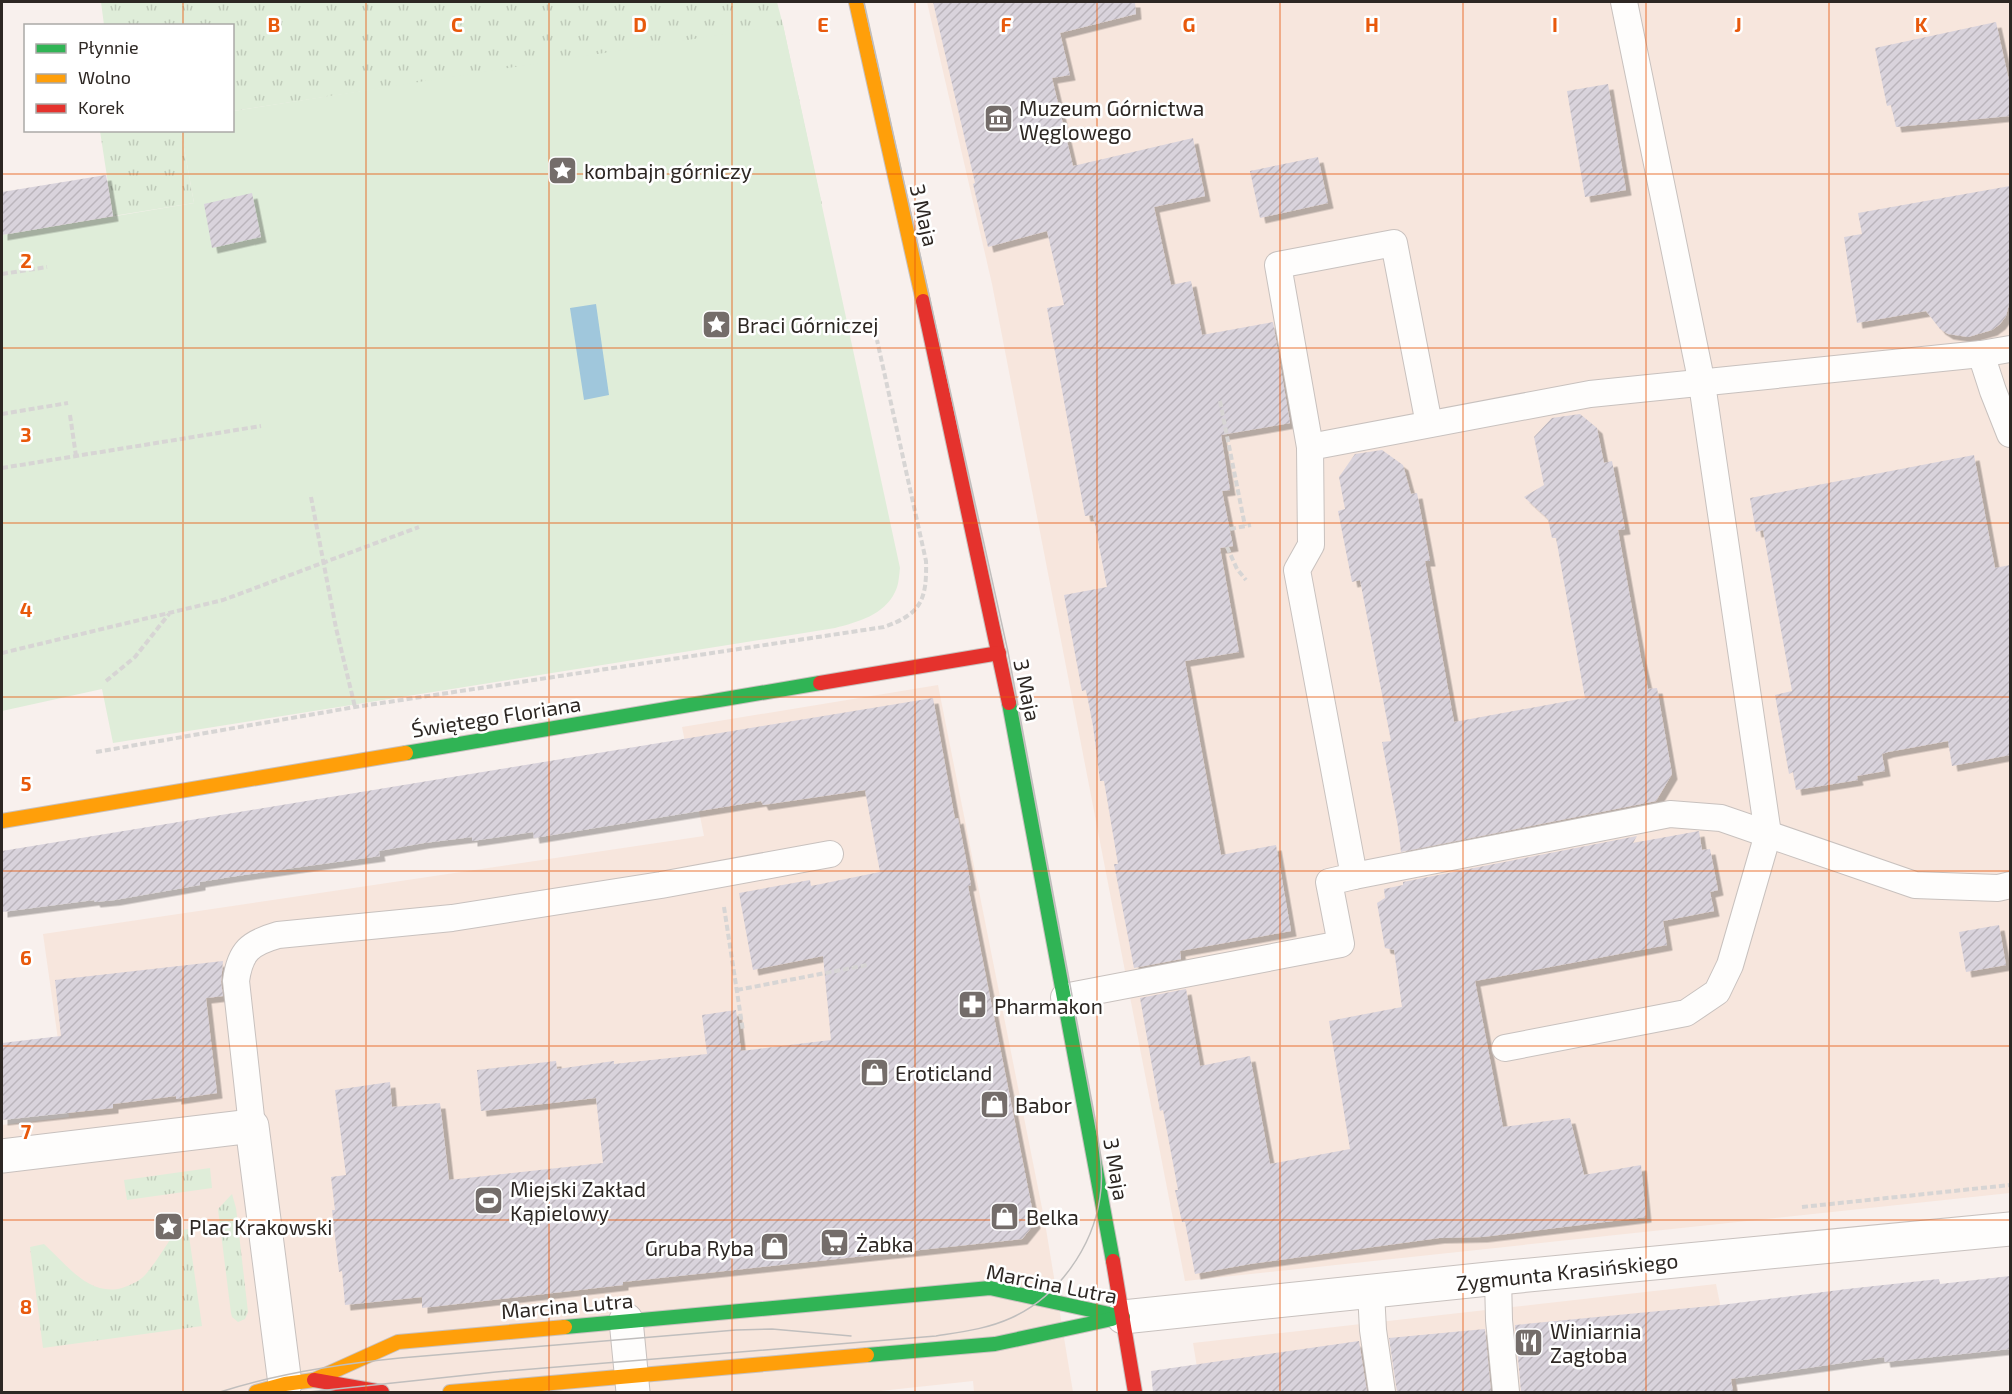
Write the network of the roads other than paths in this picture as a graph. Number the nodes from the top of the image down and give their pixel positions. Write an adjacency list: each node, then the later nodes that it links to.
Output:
1 (856, 2): 9 (street, 3 Maja)
2 (1624, 2): 5 (lane)
3 (2010, 349): 4 (lane)
4 (1981, 354): 5 (lane); 7 (lane)
5 (1702, 384): 6 (lane); 11 (lane)
6 (1429, 424): 8 (lane); 8 (lane)
7 (2010, 434)
8 (1310, 447): 13 (lane)
9 (999, 653): 10 (street, Świętego Floriana); 15 (street, 3 Maja)
10 (2, 821)
11 (1768, 834): 13 (lane); 14 (lane); 16 (lane)
12 (830, 854): 17 (lane)
13 (1354, 876): 15 (lane)
14 (2010, 885)
15 (1064, 997): 22 (street, 3 Maja)
16 (1505, 1048)
17 (252, 1126): 18 (street); 25 (street)
18 (2, 1156)
19 (2010, 1229): 20 (street, Zygmunta Krasińskiego)
20 (1498, 1278): 21 (street, Zygmunta Krasińskiego); 30 (lane)
21 (1371, 1292): 22 (street, Zygmunta Krasińskiego); 29 (lane)
22 (1123, 1317): 23 (street, Marcina Lutra); 24 (street, Marcina Lutra); 28 (street, 3 Maja)
23 (626, 1320): 24 (street); 25 (street, Marcina Lutra)
24 (633, 1384): 27 (street, Marcina Lutra)
25 (285, 1386): 26 (street)
26 (382, 1392)
27 (450, 1392)
28 (1135, 1392)
29 (1383, 1392)
30 (1506, 1392)

